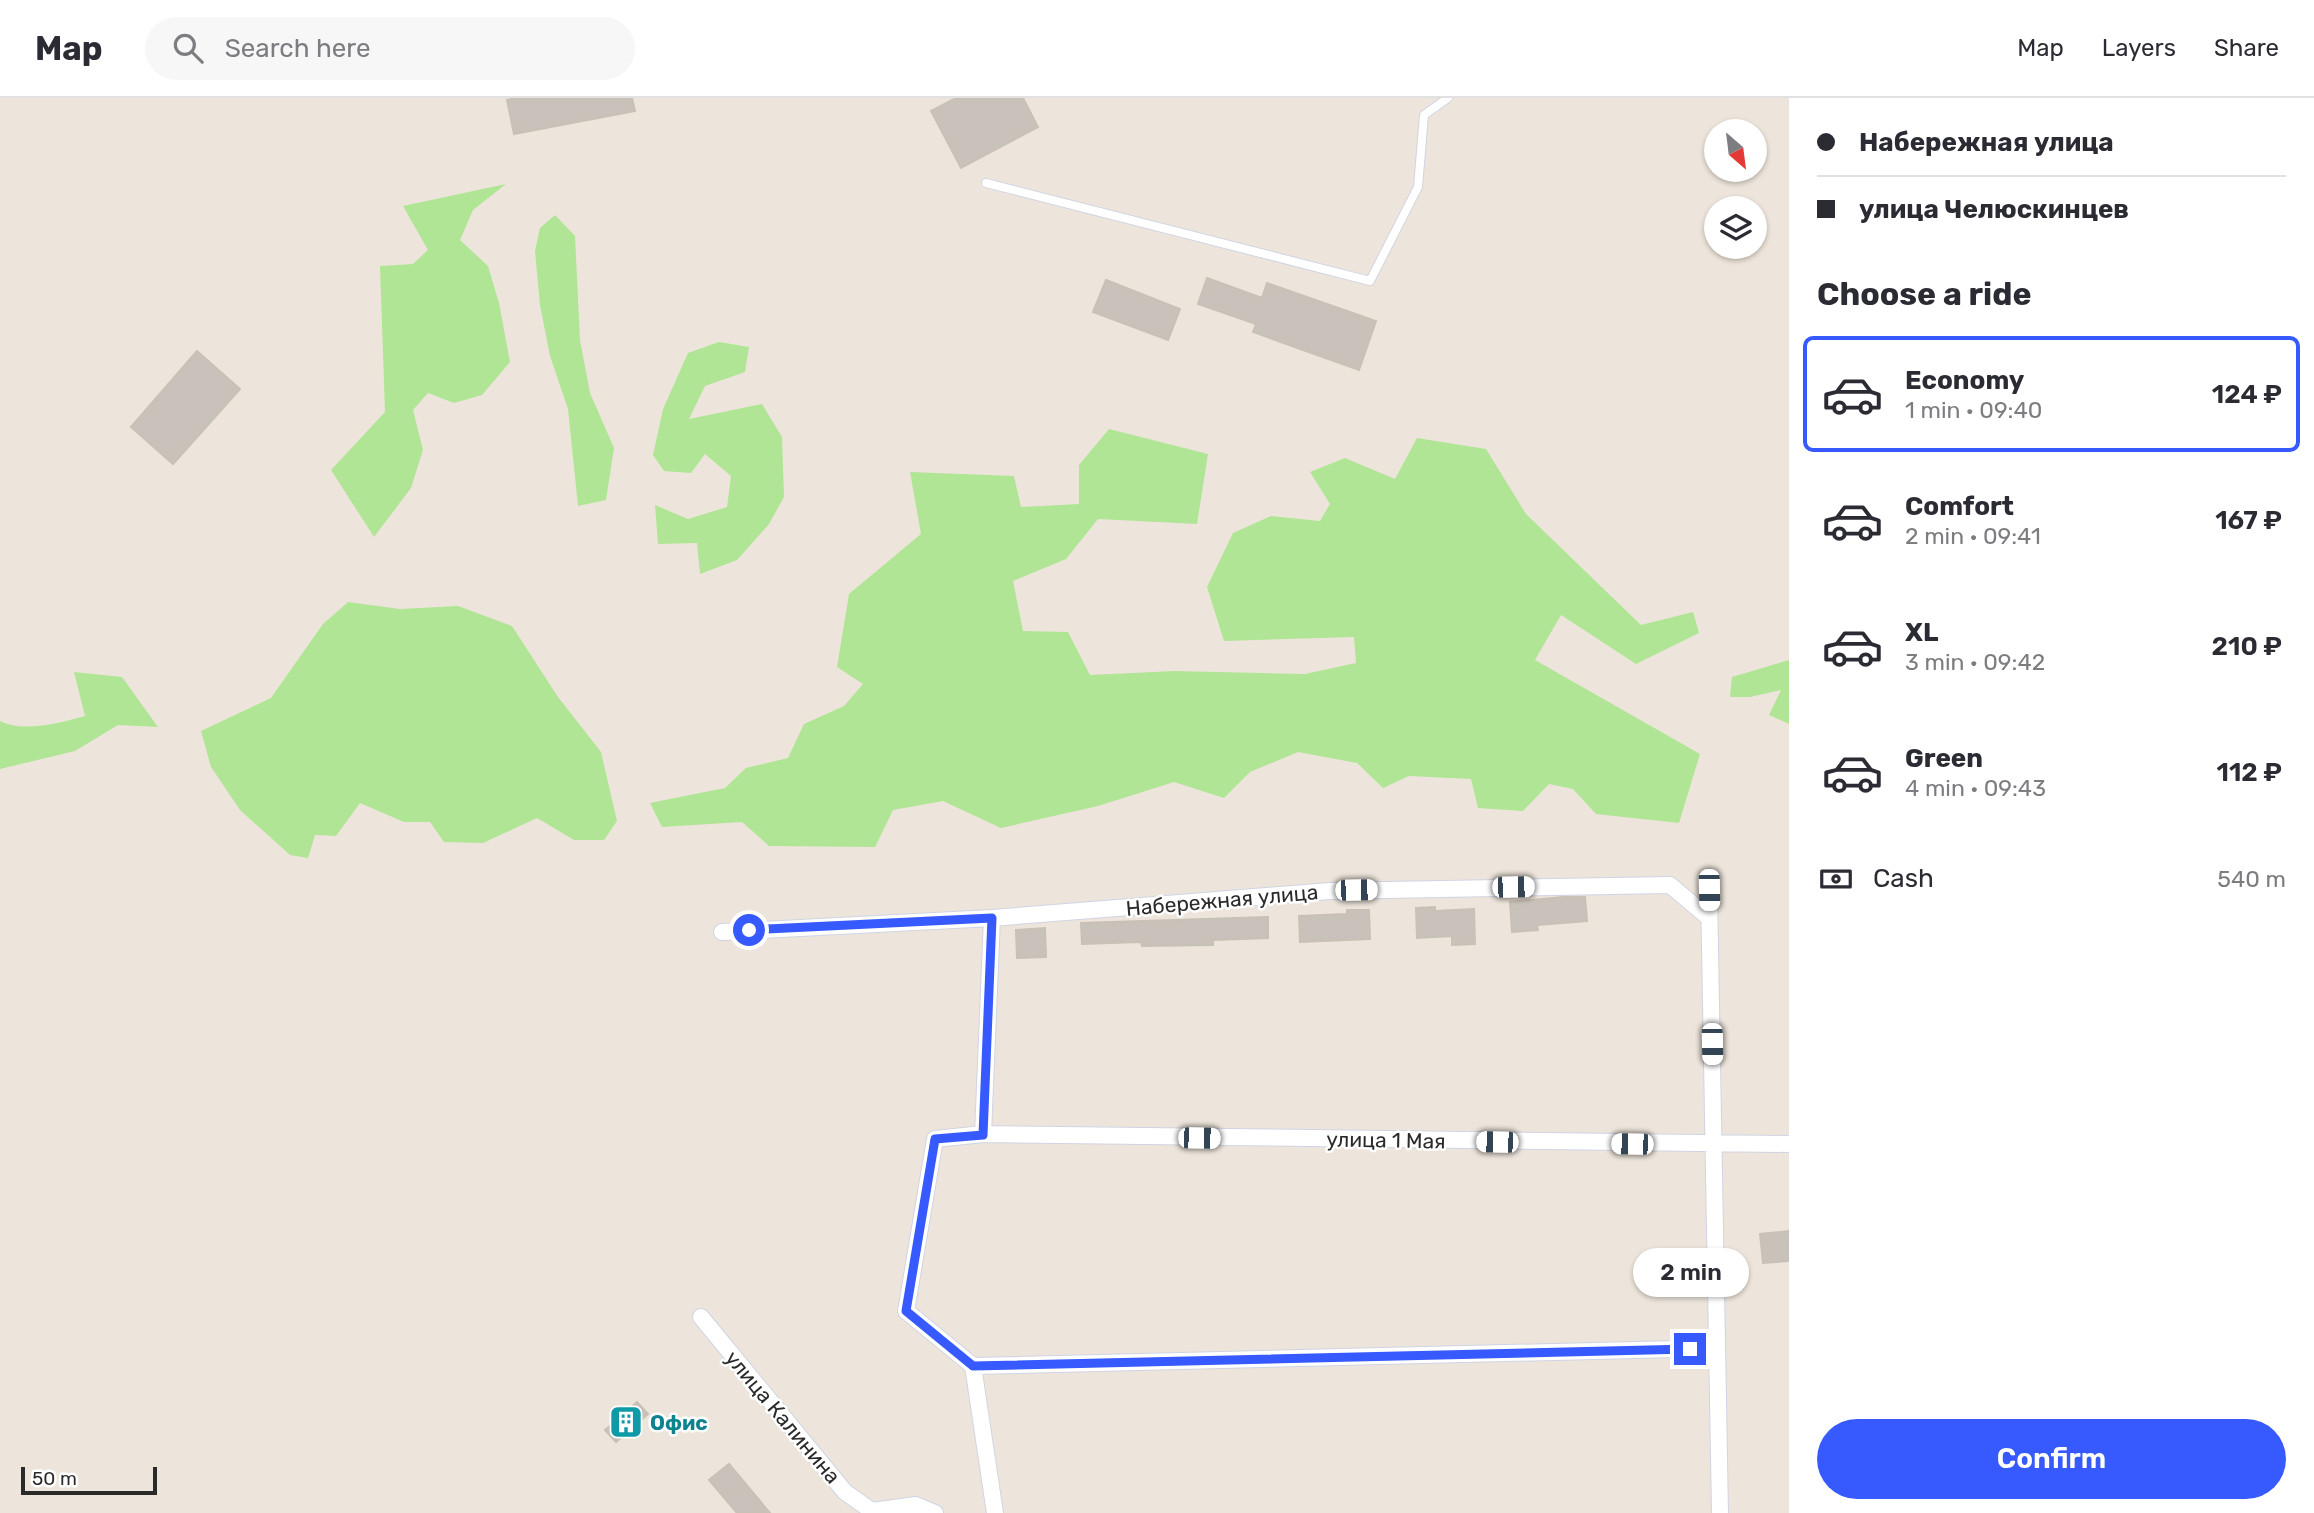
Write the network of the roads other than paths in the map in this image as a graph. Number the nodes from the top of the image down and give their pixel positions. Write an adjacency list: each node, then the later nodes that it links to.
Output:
1 (1448, 98): 2 (lane)
2 (986, 183)
3 (1709, 890): 5 (street)
4 (992, 918): 5 (street, Набережная улица); 6 (street, Набережная улица); 7 (street)
5 (1709, 918): 9 (street)
6 (722, 932)
7 (983, 1135): 9 (street, улица 1 Мая); 12 (street)
8 (1789, 1144): 9 (street, улица 1 Мая)
9 (1713, 1145): 11 (street)
10 (701, 1317): 13 (street, улица Калинина)
11 (1717, 1348): 12 (street); 16 (street)
12 (973, 1366): 15 (street)
13 (873, 1512): 14 (street, улица Калинина)
14 (935, 1513)
15 (995, 1513)
16 (1720, 1513)

